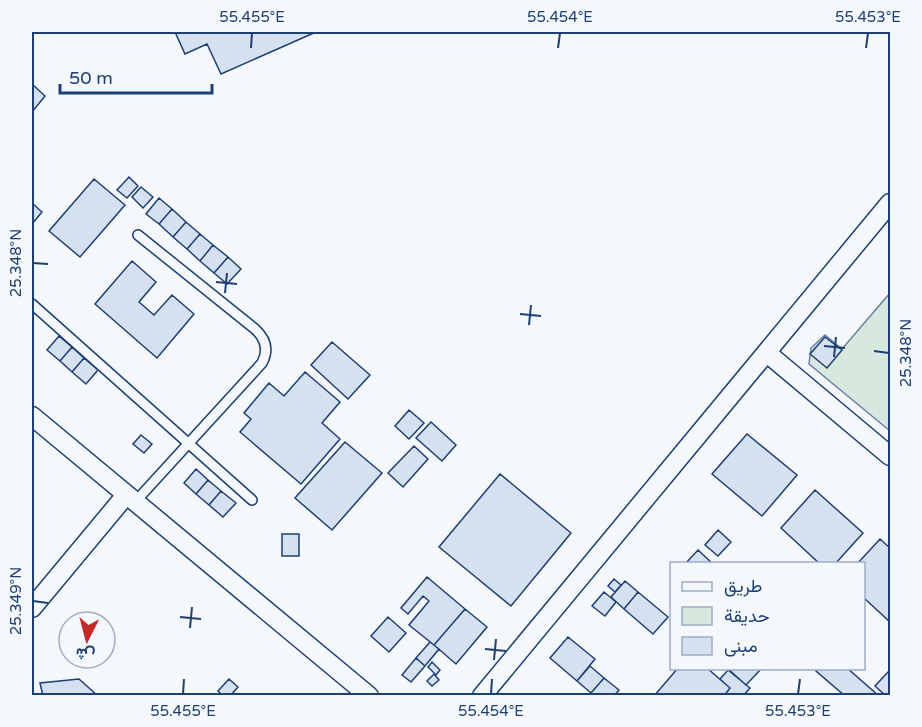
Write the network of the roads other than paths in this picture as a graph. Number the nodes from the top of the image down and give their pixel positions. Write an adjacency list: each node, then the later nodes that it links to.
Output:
1 (891, 204): 4 (street)
2 (138, 235): 6 (lane)
3 (32, 304): 6 (lane)
4 (767, 353): 7 (street); 12 (street)
5 (32, 416): 8 (street)
6 (189, 444): 8 (lane); 9 (lane)
7 (891, 456)
8 (130, 498): 10 (street); 11 (street)
9 (252, 500)
10 (32, 608)
11 (369, 696)
12 (482, 696)

